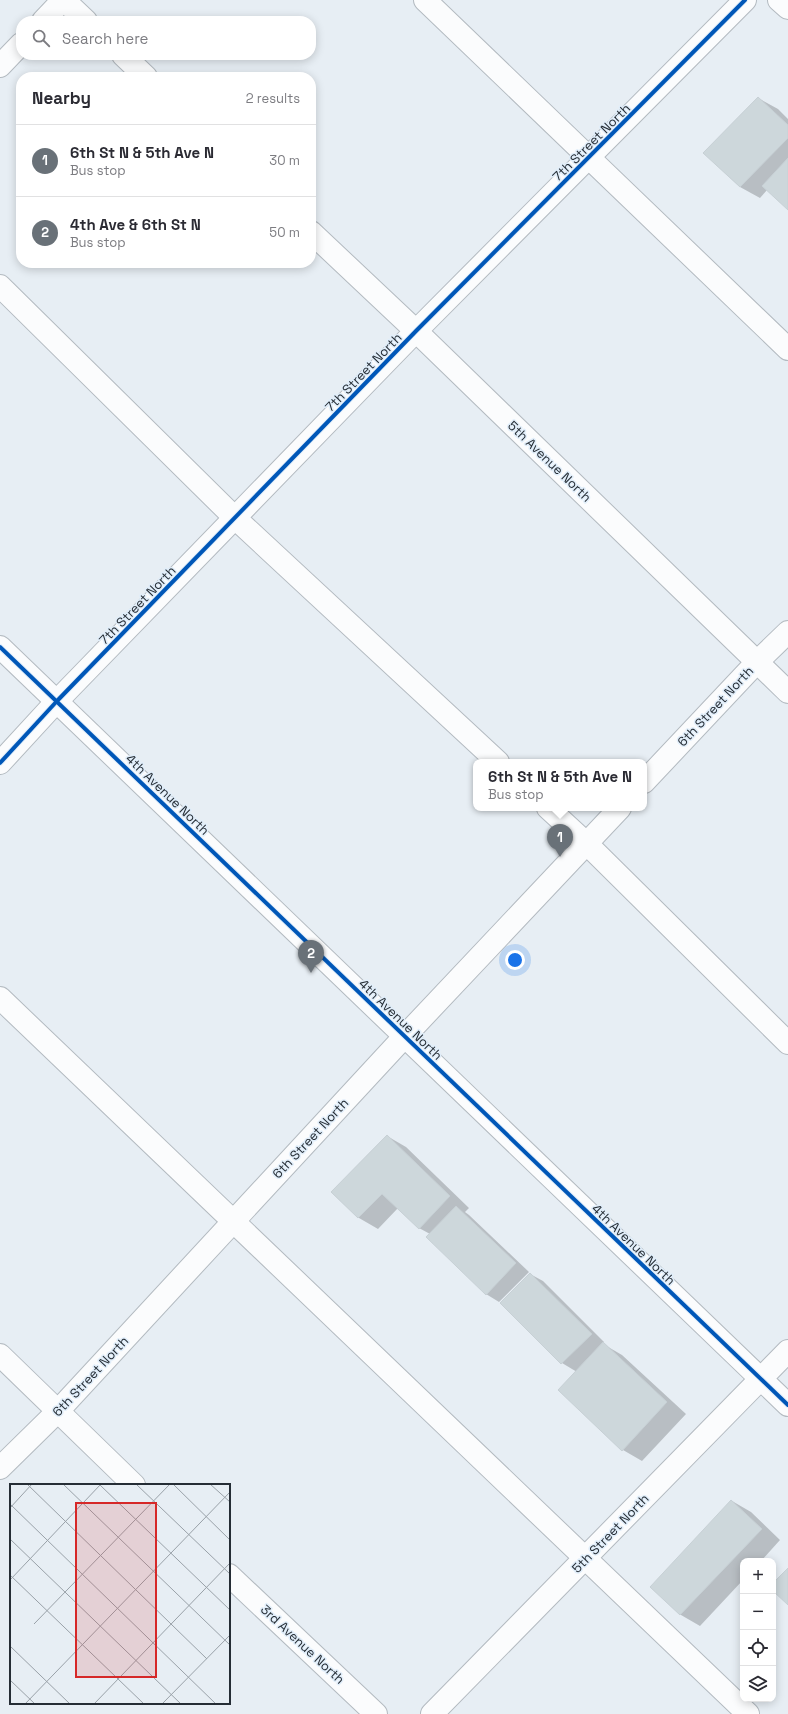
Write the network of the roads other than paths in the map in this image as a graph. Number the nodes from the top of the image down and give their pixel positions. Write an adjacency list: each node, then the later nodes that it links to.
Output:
1 (64, 0): 6 (street); 7 (street)
2 (425, 0): 12 (street)
3 (745, 0): 12 (street, 7th Street North)
4 (779, 0): 5 (street)
5 (788, 8)
6 (48, 16)
7 (81, 16)
8 (16, 49): 10 (street)
9 (127, 60): 11 (street)
10 (0, 66)
11 (141, 72)
12 (589, 157): 15 (street, 7th Street North); 16 (street)
13 (316, 237): 15 (street, 5th Avenue North)
14 (0, 286): 17 (street)
15 (416, 331): 17 (street, 7th Street North); 20 (street, 5th Avenue North)
16 (788, 349)
17 (234, 518): 22 (street, 7th Street North); 23 (street)
18 (788, 632): 20 (street, 6th Street North)
19 (0, 647): 22 (street, 4th Avenue North)
20 (757, 662): 21 (street, 5th Avenue North); 25 (street, 6th Street North)
21 (788, 692)
22 (57, 702): 24 (street, 7th Street North); 30 (street, 4th Avenue North)
23 (495, 759)
24 (0, 764)
25 (647, 779)
26 (551, 811): 28 (street)
27 (617, 811): 28 (street, 6th Street North)
28 (586, 843): 30 (street, 6th Street North); 31 (street)
29 (0, 998): 32 (street)
30 (404, 1037): 32 (street, 6th Street North); 35 (street, 4th Avenue North)
31 (788, 1043)
32 (234, 1221): 37 (street, 6th Street North); 40 (street)
33 (788, 1351): 35 (street, 5th Street North)
34 (0, 1355): 37 (street)
35 (761, 1379): 36 (street, 4th Avenue North); 40 (street, 5th Street North)
36 (788, 1405)
37 (57, 1412): 38 (street, 6th Street North); 39 (street)
38 (0, 1468)
39 (133, 1484)
40 (584, 1559): 43 (street, 5th Street North); 44 (street)
41 (230, 1575): 42 (street, 3rd Avenue North)
42 (376, 1714)
43 (432, 1714)
44 (748, 1714)

